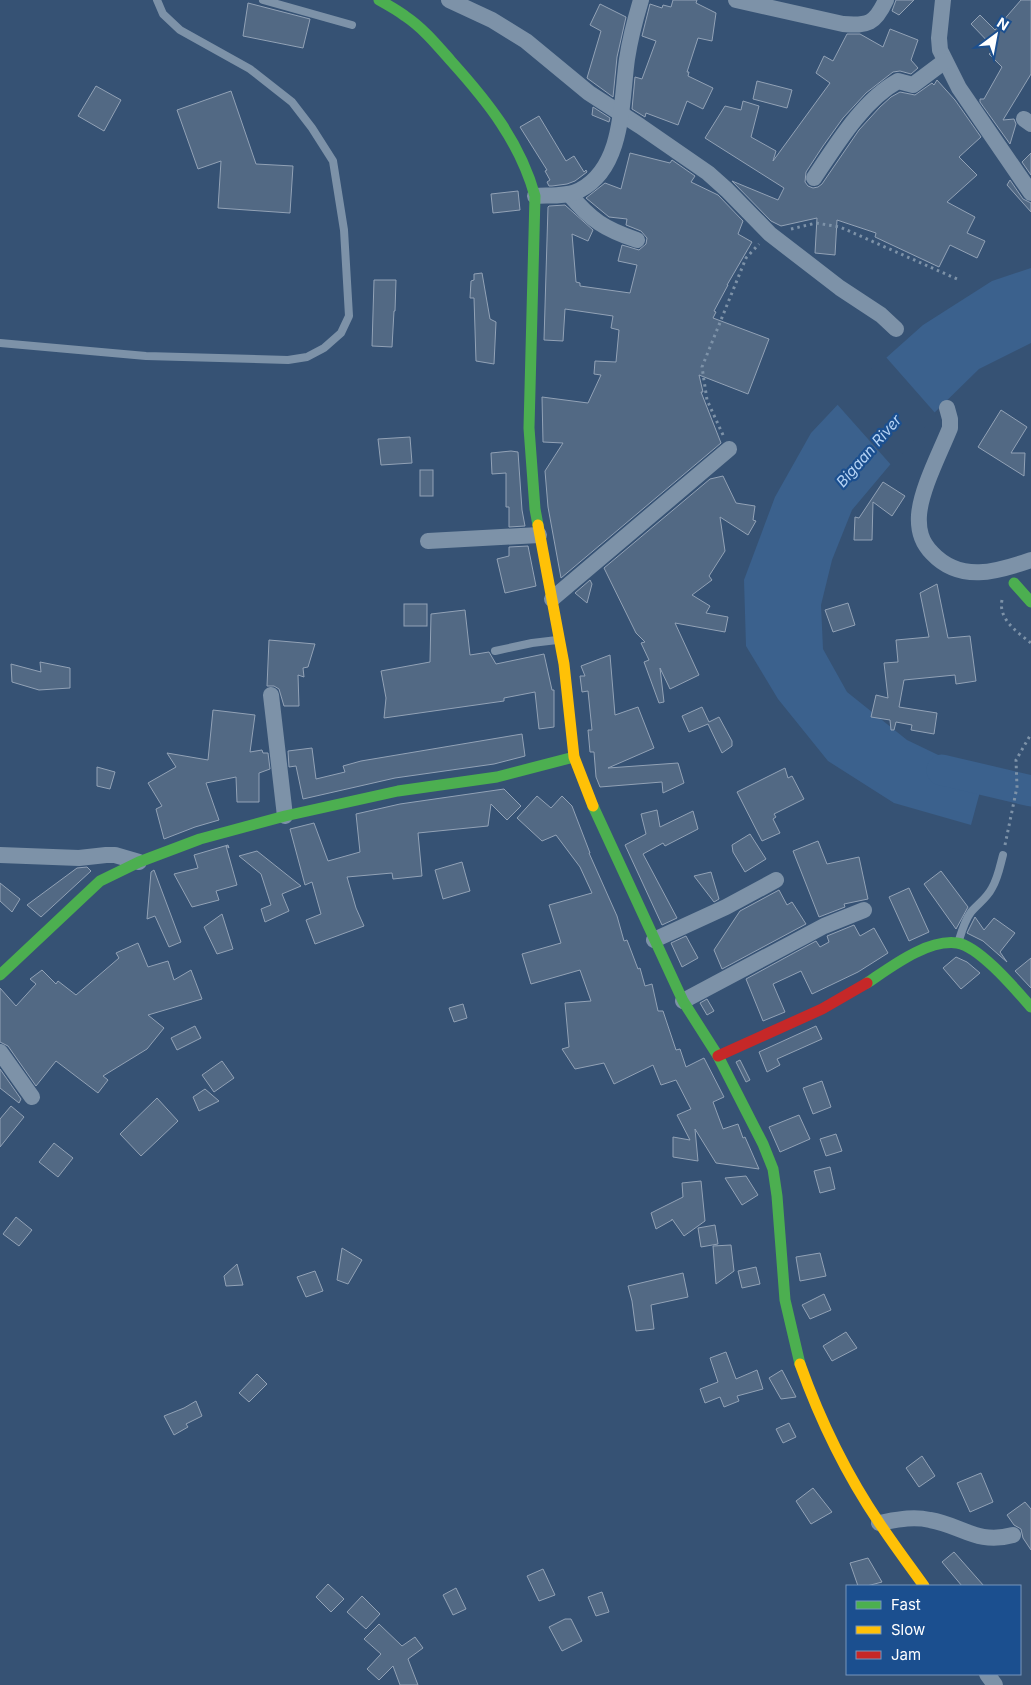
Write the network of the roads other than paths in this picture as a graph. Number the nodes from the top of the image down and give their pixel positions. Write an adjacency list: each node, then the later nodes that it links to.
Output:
1 (157, 0): 18 (lane)
2 (263, 0): 9 (lane)
3 (379, 0): 15 (street)
4 (449, 0): 11 (street)
5 (641, 0): 11 (street)
6 (736, 0): 7 (street)
7 (886, 0)
8 (943, 0): 10 (street)
9 (352, 25)
10 (945, 61): 12 (street); 13 (street)
11 (621, 113): 14 (street); 17 (street)
12 (814, 178)
13 (1031, 193)
14 (569, 194): 15 (street); 16 (street)
15 (534, 196): 21 (street)
16 (637, 240)
17 (896, 329)
18 (0, 343)
19 (947, 408): 23 (street)
20 (729, 449): 25 (street)
21 (539, 535): 22 (street); 25 (street)
22 (428, 541)
23 (1031, 560)
24 (1014, 583): 26 (street)
25 (552, 599): 27 (street)
26 (1031, 602)
27 (560, 640): 28 (lane); 30 (street)
28 (495, 651)
29 (272, 695): 31 (street)
30 (574, 757): 31 (street); 37 (street)
31 (285, 816): 34 (street)
32 (0, 855): 34 (street)
33 (1003, 855): 38 (lane)
34 (139, 862): 39 (street)
35 (776, 880): 37 (street)
36 (864, 910): 40 (street)
37 (654, 940): 40 (street)
38 (958, 942): 41 (street); 43 (street)
39 (0, 975)
40 (683, 1001): 43 (street)
41 (1031, 1007)
42 (0, 1052): 44 (street)
43 (718, 1056): 45 (street)
44 (32, 1097)
45 (879, 1524): 46 (street); 47 (street)
46 (1012, 1534)
47 (923, 1585)

